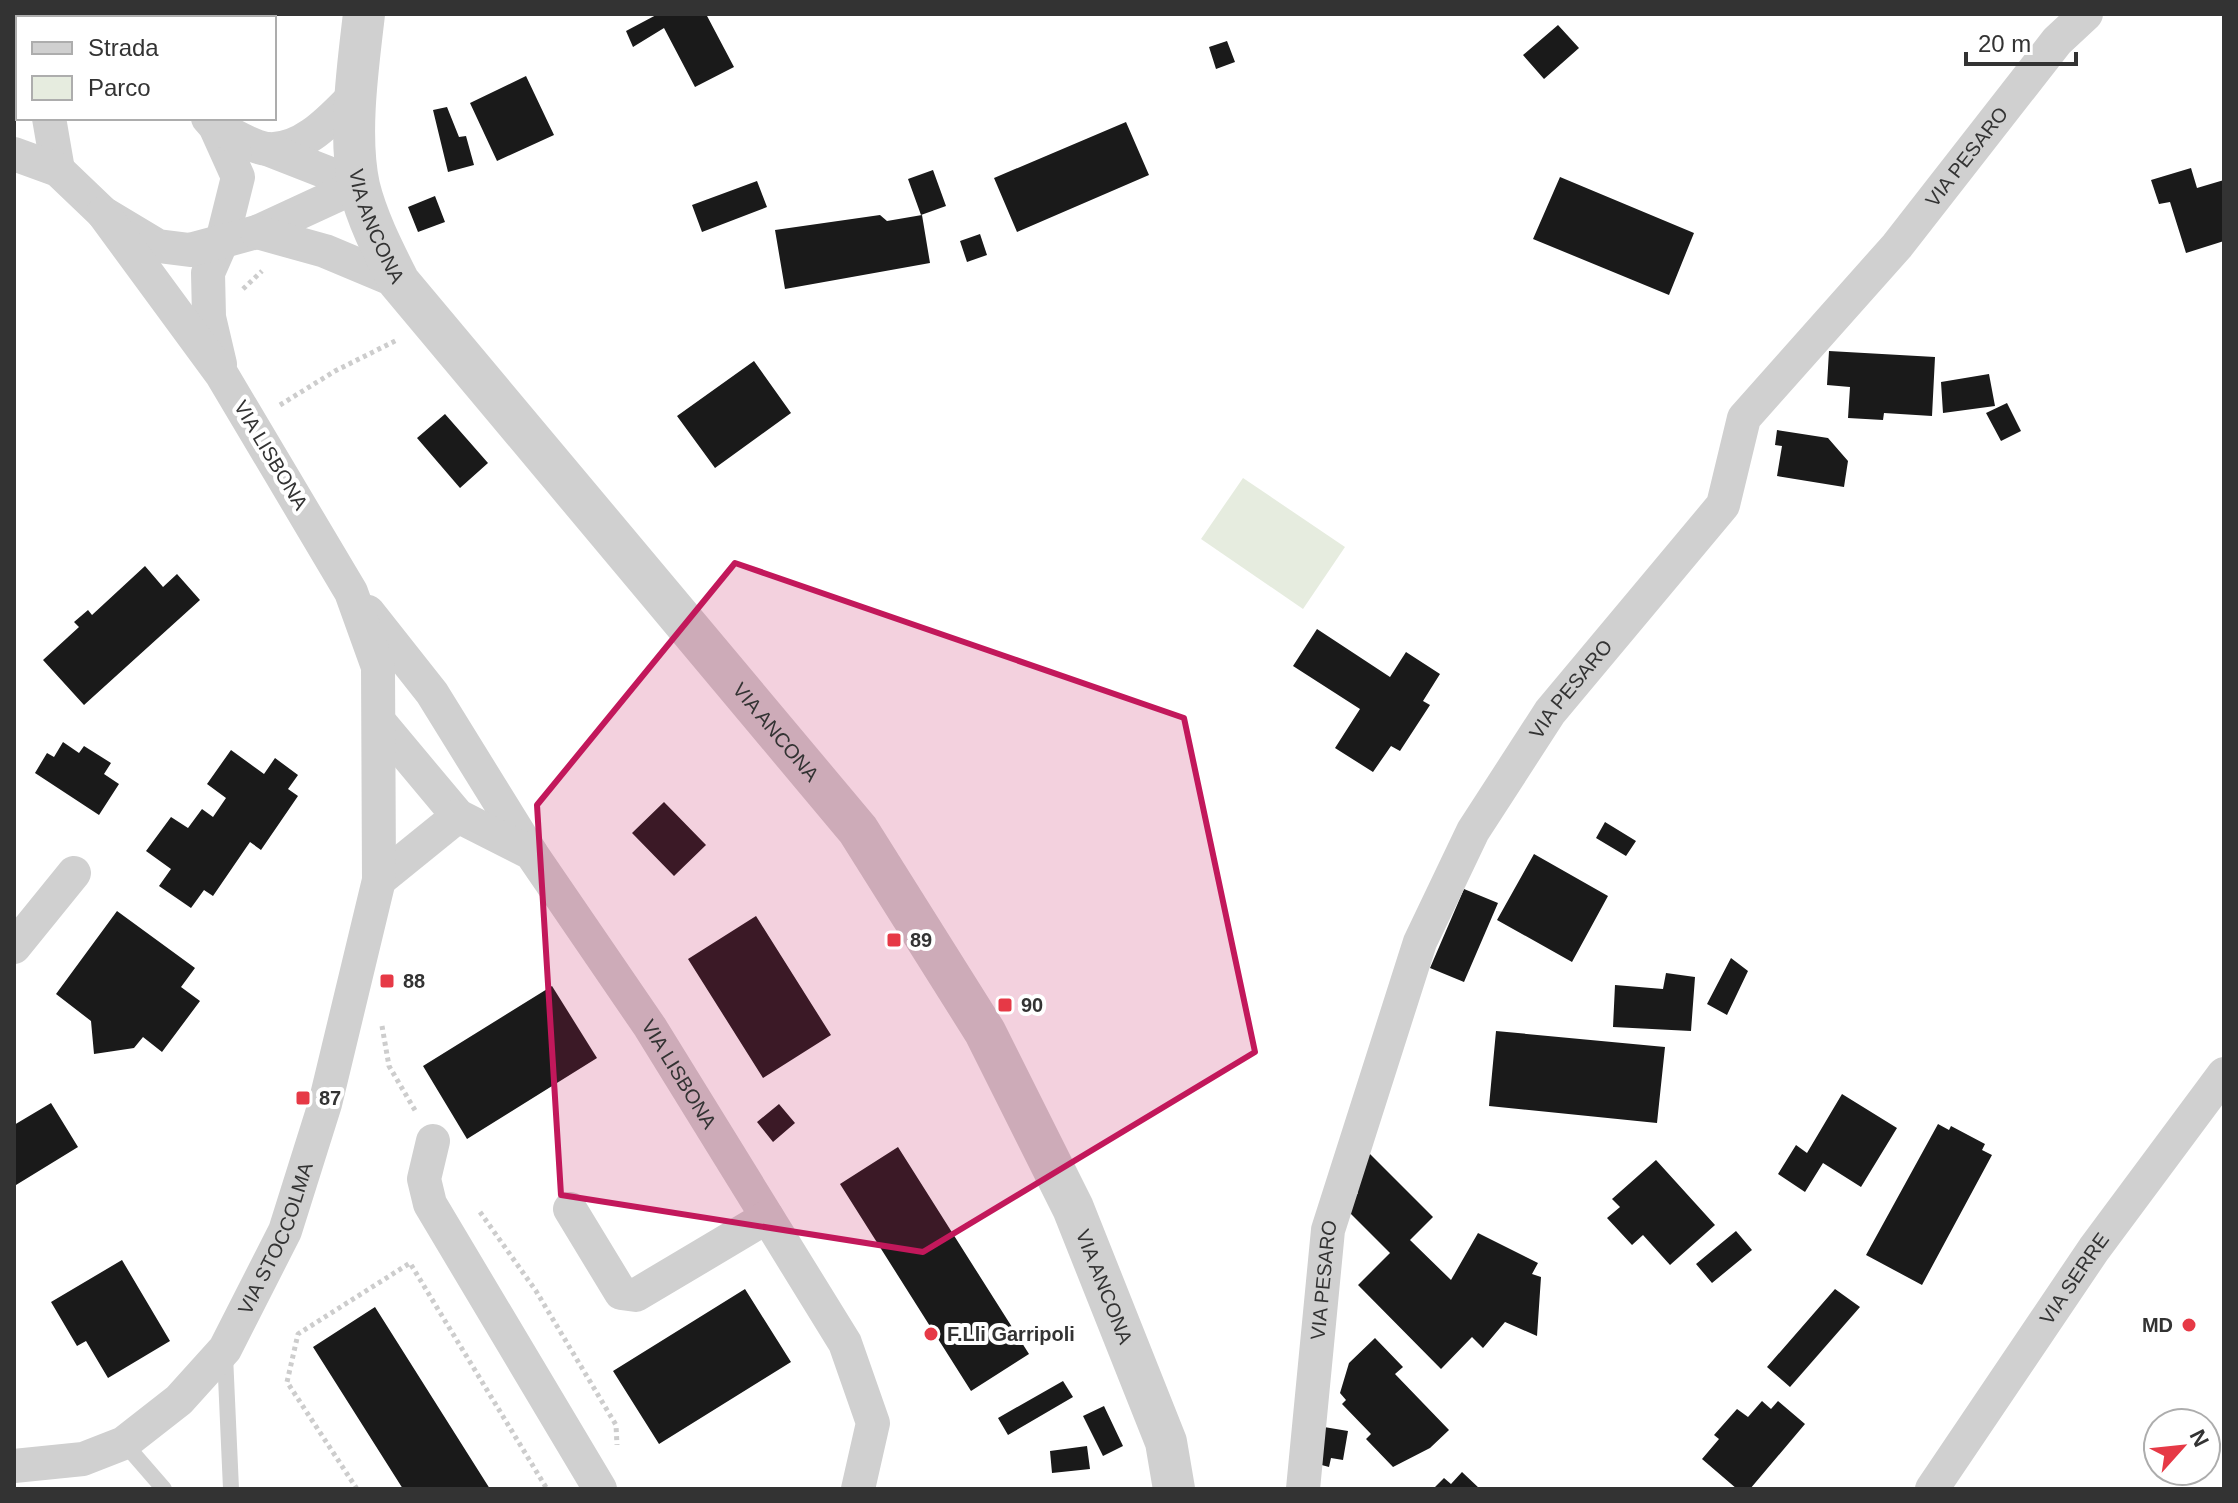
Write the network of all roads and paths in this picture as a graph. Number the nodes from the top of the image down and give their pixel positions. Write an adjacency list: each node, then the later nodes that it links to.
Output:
1 (364, 14): 3 (street, VIA ANCONA)
2 (2086, 14): 43 (street, VIA PESARO)
3 (355, 95): 6 (street); 9 (street, VIA ANCONA)
4 (49, 120): 8 (street)
5 (212, 122): 6 (street); 12 (street)
6 (267, 149): 9 (street)
7 (14, 154): 8 (street)
8 (58, 170): 10 (street)
9 (359, 185): 11 (street); 14 (street, VIA ANCONA)
10 (103, 213): 12 (street); 17 (street, VIA LISBONA)
11 (257, 232): 12 (street); 14 (street)
12 (222, 241): 17 (street)
13 (274, 265): 15 (path)
14 (399, 282): 42 (street, VIA ANCONA)
15 (239, 301)
16 (411, 333): 18 (path)
17 (222, 375): 18 (street, VIA LISBONA)
18 (253, 422): 19 (street, VIA LISBONA)
19 (351, 592): 20 (street, VIA LISBONA); 22 (street)
20 (381, 724): 21 (street, VIA LISBONA); 24 (street, VIA LISBONA)
21 (458, 816): 22 (street, VIA LISBONA); 24 (street)
22 (531, 853): 31 (street, VIA LISBONA)
23 (74, 873): 25 (street)
24 (379, 880): 32 (street, VIA STOCCOLMA)
25 (14, 947)
26 (384, 1013): 28 (path)
27 (2224, 1074): 44 (street, VIA SERRE)
28 (433, 1141): 40 (street)
29 (473, 1202): 34 (path)
30 (570, 1209): 31 (street)
31 (767, 1217): 41 (street, VIA LISBONA)
32 (225, 1349): 33 (street, VIA STOCCOLMA); 37 (lane)
33 (124, 1443): 35 (street, VIA STOCCOLMA); 36 (lane)
34 (617, 1453)
35 (14, 1466)
36 (164, 1489)
37 (231, 1489)
38 (357, 1489): 39 (path)
39 (547, 1489)
40 (600, 1489)
41 (858, 1489)
42 (1174, 1489)
43 (1303, 1489)
44 (1932, 1489)

